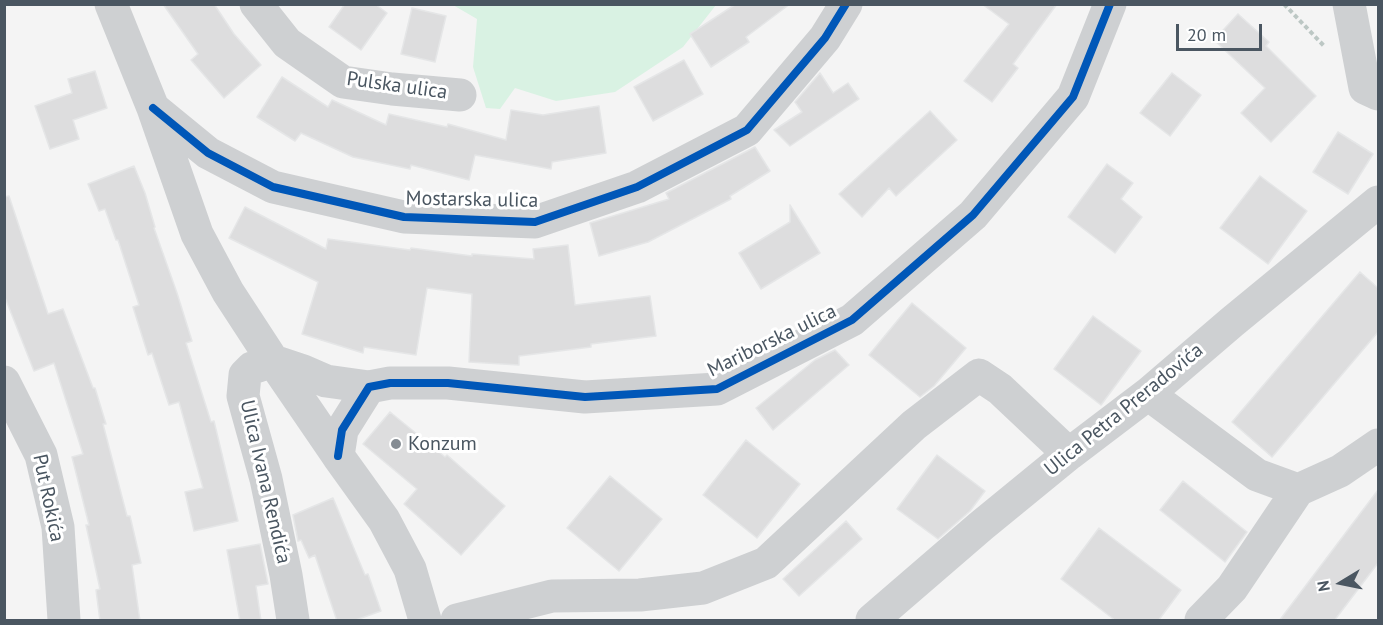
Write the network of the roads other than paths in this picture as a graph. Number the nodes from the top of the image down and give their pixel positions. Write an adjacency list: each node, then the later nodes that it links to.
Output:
1 (111, 4): 8 (street)
2 (256, 4): 7 (street, Pulska ulica)
3 (846, 4): 8 (street, Mostarska ulica)
4 (1110, 4): 12 (street, Mariborska ulica)
5 (1349, 4): 6 (street)
6 (1378, 94)
7 (460, 95)
8 (153, 108): 10 (street)
9 (1378, 202): 13 (street, Ulica Petra Preradovića)
10 (273, 361): 12 (street, Mariborska ulica); 16 (street); 19 (street, Ulica Ivana Rendića)
11 (4, 382): 18 (street, Put Rokića)
12 (369, 387): 16 (street)
13 (1148, 394): 15 (street, Ulica Petra Preradovića); 17 (street)
14 (1378, 446): 17 (street)
15 (1069, 454): 21 (street); 22 (street, Ulica Petra Preradovića)
16 (338, 456): 20 (street)
17 (1298, 490): 23 (street)
18 (64, 621)
19 (292, 621)
20 (425, 621)
21 (457, 621)
22 (872, 621)
23 (1201, 621)

